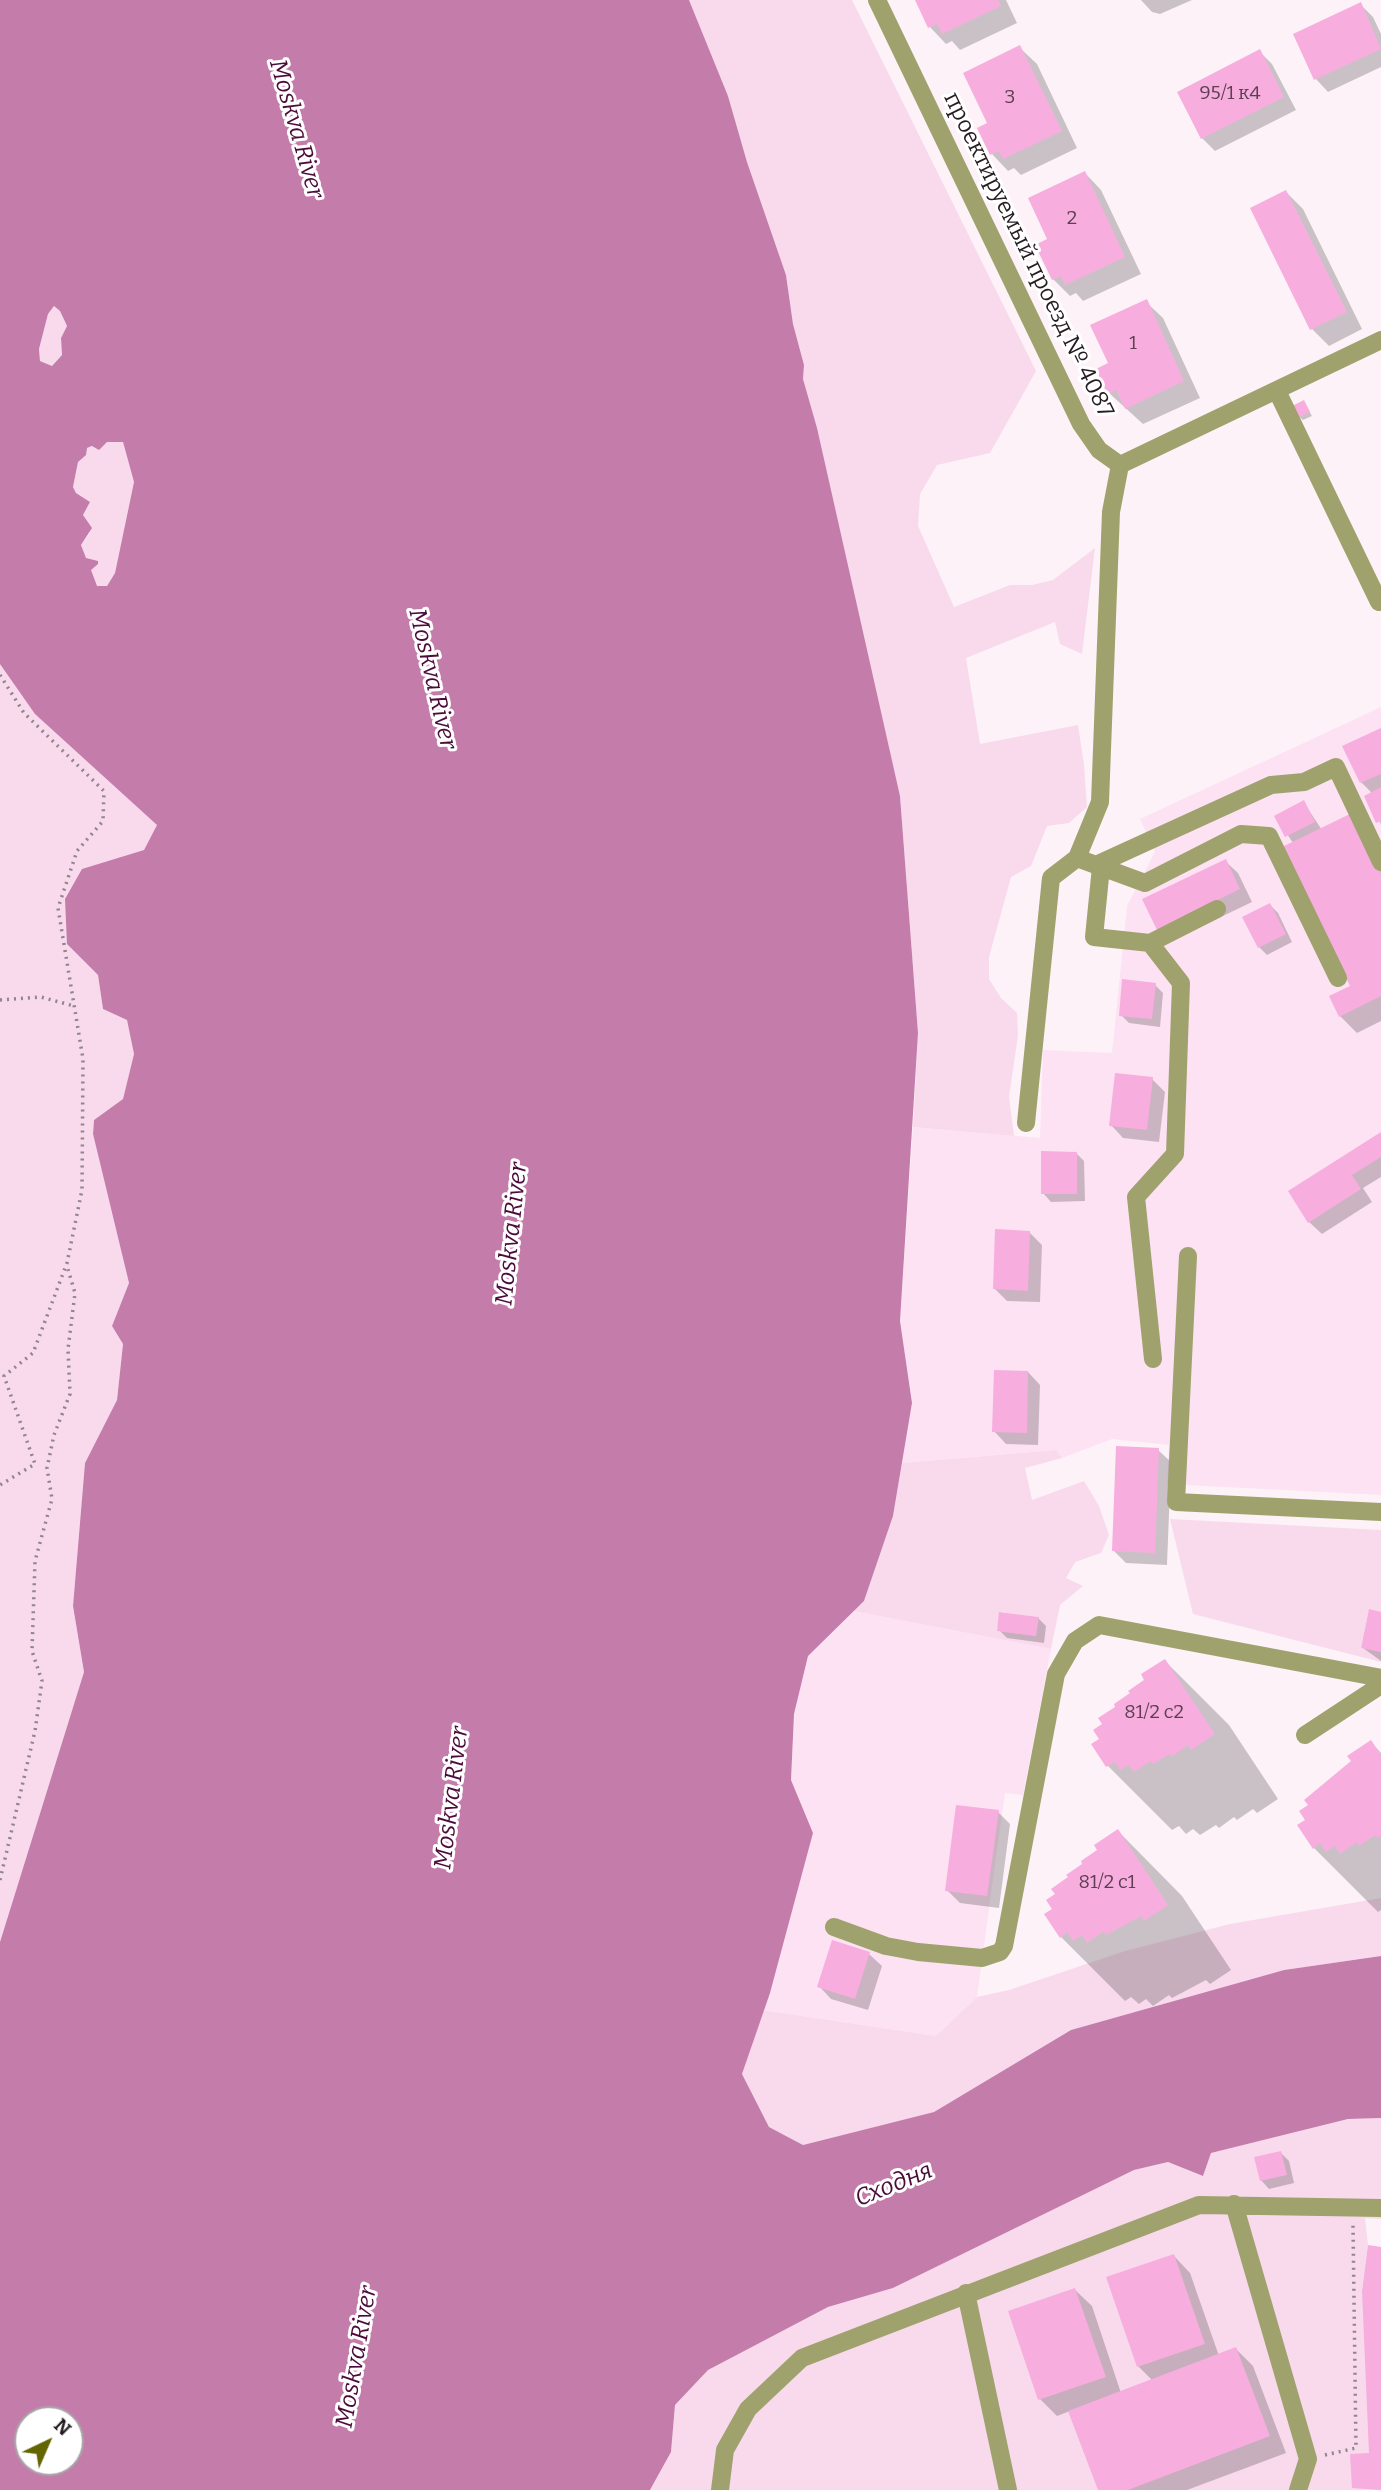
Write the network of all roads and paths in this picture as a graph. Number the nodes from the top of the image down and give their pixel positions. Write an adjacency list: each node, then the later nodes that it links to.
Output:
1 (877, 0): 4 (street, проектируемый проезд № 4087)
2 (1381, 340): 3 (street)
3 (1277, 391): 4 (street); 5 (street)
4 (1120, 466): 8 (street)
5 (1379, 602)
6 (0, 675): 15 (path)
7 (1376, 841): 9 (street); 10 (street)
8 (1077, 858): 10 (street); 16 (street)
9 (1381, 862)
10 (1098, 866): 12 (street); 13 (street)
11 (1217, 909): 12 (street)
12 (1150, 943): 19 (street)
13 (1338, 978)
14 (0, 1000): 15 (path)
15 (74, 1006): 18 (path)
16 (1026, 1123)
17 (1188, 1256): 21 (street)
18 (66, 1264): 20 (path); 25 (path)
19 (1153, 1359)
20 (0, 1485)
21 (1381, 1512)
22 (1381, 1678): 26 (street)
23 (1381, 1685): 24 (street)
24 (1305, 1735)
25 (0, 1880)
26 (834, 1927)
27 (1234, 2204): 28 (street); 30 (street); 31 (street)
28 (1353, 2206): 29 (street); 31 (path)
29 (1381, 2208)
30 (966, 2293): 32 (street); 33 (street)
31 (1308, 2459): 34 (street)
32 (720, 2490)
33 (1008, 2490)
34 (1298, 2490)

